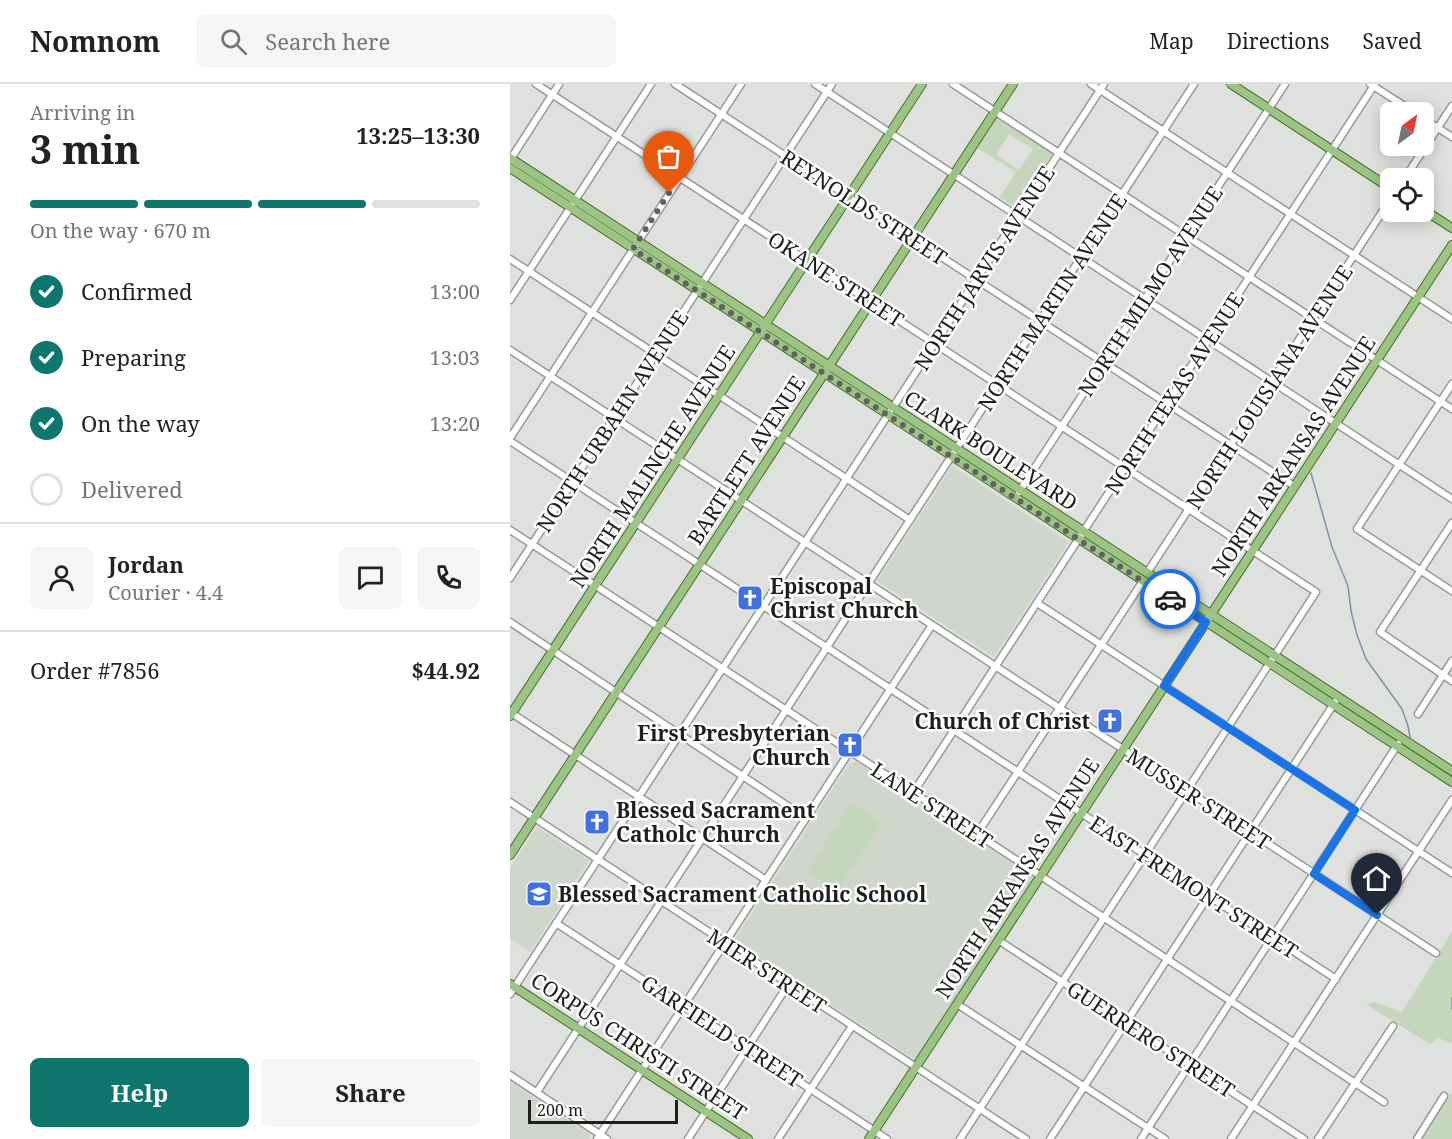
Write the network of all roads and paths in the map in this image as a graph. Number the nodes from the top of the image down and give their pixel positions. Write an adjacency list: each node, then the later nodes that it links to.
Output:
1 (536, 84): 18 (street, OKANE STREET)
2 (559, 84): 18 (street)
3 (651, 84): 28 (street)
4 (675, 84): 23 (street, REYNOLDS STREET)
5 (741, 84): 23 (street)
6 (815, 84): 17 (street)
7 (832, 84): 17 (street, NORTH URBAHN AVENUE)
8 (922, 84): 27 (main road, NORTH MALINCHE AVENUE)
9 (953, 84): 22 (street)
10 (1013, 84): 22 (main road, BARTLETT AVENUE)
11 (1091, 84): 16 (street)
12 (1194, 84): 26 (street, NORTH MARTIN AVENUE)
13 (1231, 84): 21 (main road)
14 (1285, 84): 21 (street, NORTH MILMO AVENUE)
15 (1373, 85): 19 (street); 30 (street, NORTH TEXAS AVENUE)
16 (1102, 87): 26 (street); 31 (street, NORTH JARVIS AVENUE)
17 (827, 92): 27 (street); 32 (street, NORTH URBAHN AVENUE)
18 (552, 95): 28 (street, OKANE STREET); 33 (street)
19 (1399, 102)
20 (1452, 106): 25 (street)
21 (1269, 109): 30 (main road); 36 (street, NORTH MILMO AVENUE)
22 (995, 112): 31 (street); 37 (main road, BARTLETT AVENUE)
23 (721, 114): 32 (street, REYNOLDS STREET); 38 (street)
24 (1434, 126): 25 (street)
25 (1437, 128): 29 (street); 35 (street)
26 (1164, 131): 36 (street); 40 (street, NORTH MARTIN AVENUE)
27 (890, 133): 37 (street); 41 (main road, NORTH MALINCHE AVENUE)
28 (617, 136): 38 (street, OKANE STREET); 42 (street)
29 (1452, 137)
30 (1332, 150): 39 (main road); 43 (street, NORTH TEXAS AVENUE)
31 (1059, 153): 40 (street); 45 (street, NORTH JARVIS AVENUE)
32 (785, 156): 41 (street, REYNOLDS STREET); 47 (street, NORTH URBAHN AVENUE)
33 (510, 159): 42 (main road, CLARK BOULEVARD)
34 (510, 168): 42 (main road, CLARK BOULEVARD)
35 (1411, 168)
36 (1227, 172): 43 (street); 49 (street, NORTH MILMO AVENUE)
37 (954, 175): 45 (street); 50 (main road, BARTLETT AVENUE)
38 (680, 177): 47 (street, OKANE STREET); 51 (street)
39 (1380, 181)
40 (1122, 194): 49 (street); 54 (street, NORTH MARTIN AVENUE)
41 (848, 197): 50 (street, REYNOLDS STREET); 56 (main road, NORTH MALINCHE AVENUE)
42 (573, 204): 51 (main road, CLARK BOULEVARD); 57 (street)
43 (1291, 214): 53 (street); 58 (street, NORTH TEXAS AVENUE)
44 (1380, 215): 53 (street, NORTH LOUISIANA AVENUE)
45 (1017, 216): 54 (street); 59 (street, NORTH JARVIS AVENUE)
46 (1434, 216): 48 (main road)
47 (744, 219): 56 (street, OKANE STREET); 60 (street, NORTH URBAHN AVENUE)
48 (1452, 228)
49 (1186, 236): 58 (street); 62 (street, NORTH MILMO AVENUE)
50 (912, 239): 59 (street, REYNOLDS STREET); 64 (main road, BARTLETT AVENUE)
51 (635, 245): 60 (main road, CLARK BOULEVARD); 65 (street)
52 (1452, 245): 61 (main road, NORTH ARKANSAS AVENUE)
53 (1354, 255): 61 (street); 66 (street, NORTH LOUISIANA AVENUE)
54 (1081, 258): 62 (street); 68 (street, NORTH MARTIN AVENUE)
55 (510, 259): 57 (street)
56 (807, 261): 64 (street, OKANE STREET); 69 (main road, NORTH MALINCHE AVENUE)
57 (529, 271): 63 (street); 65 (street)
58 (1249, 277): 66 (street); 70 (street, NORTH TEXAS AVENUE)
59 (976, 280): 68 (street, REYNOLDS STREET); 71 (street, NORTH JARVIS AVENUE)
60 (700, 287): 69 (main road, CLARK BOULEVARD); 73 (street, NORTH URBAHN AVENUE)
61 (1418, 297): 67 (street); 74 (main road, NORTH ARKANSAS AVENUE)
62 (1144, 299): 70 (street); 75 (street, NORTH MILMO AVENUE)
63 (510, 300)
64 (871, 302): 71 (street, OKANE STREET); 76 (main road, BARTLETT AVENUE)
65 (592, 312): 73 (street); 77 (street)
66 (1313, 319): 74 (street); 78 (street, NORTH LOUISIANA AVENUE)
67 (1452, 319)
68 (1040, 321): 75 (street, REYNOLDS STREET); 80 (street, NORTH MARTIN AVENUE)
69 (763, 328): 76 (main road, CLARK BOULEVARD); 81 (main road, NORTH MALINCHE AVENUE)
70 (1208, 341): 78 (street); 83 (street, NORTH TEXAS AVENUE)
71 (934, 344): 80 (street, OKANE STREET); 85 (street, NORTH JARVIS AVENUE)
72 (510, 350): 77 (street, MUSSER STREET)
73 (656, 354): 81 (street); 86 (street, NORTH URBAHN AVENUE)
74 (1377, 360): 82 (street); 87 (main road, NORTH ARKANSAS AVENUE)
75 (1103, 362): 83 (street, REYNOLDS STREET); 88 (street, NORTH MILMO AVENUE)
76 (827, 369): 85 (main road, CLARK BOULEVARD); 89 (main road, BARTLETT AVENUE)
77 (550, 376): 86 (street, MUSSER STREET); 90 (street)
78 (1272, 382): 87 (street); 91 (street, NORTH LOUISIANA AVENUE)
79 (1452, 384): 82 (street)
80 (998, 385): 88 (street, OKANE STREET); 92 (street, NORTH MARTIN AVENUE)
81 (719, 396): 89 (street); 93 (main road, NORTH MALINCHE AVENUE)
82 (1440, 402): 84 (street); 94 (street)
83 (1167, 404): 91 (street, REYNOLDS STREET); 95 (street, NORTH TEXAS AVENUE)
84 (1452, 409)
85 (890, 411): 92 (main road, CLARK BOULEVARD); 96 (street, NORTH JARVIS AVENUE)
86 (614, 418): 93 (street, MUSSER STREET); 97 (street, NORTH URBAHN AVENUE)
87 (1336, 424): 94 (street); 98 (main road, NORTH ARKANSAS AVENUE)
88 (1062, 427): 95 (street, OKANE STREET); 99 (street, NORTH MILMO AVENUE)
89 (783, 437): 96 (street); 101 (main road, BARTLETT AVENUE)
90 (510, 439): 97 (street, EAST FREMONT STREET)
91 (1231, 445): 98 (street, REYNOLDS STREET); 102 (street, NORTH LOUISIANA AVENUE)
92 (954, 453): 99 (main road, CLARK BOULEVARD); 103 (street, NORTH MARTIN AVENUE)
93 (677, 460): 101 (street, MUSSER STREET); 104 (main road, NORTH MALINCHE AVENUE)
94 (1399, 465): 100 (street); 112 (street)
95 (1125, 468): 102 (street, OKANE STREET); 107 (street, NORTH TEXAS AVENUE)
96 (847, 478): 103 (street); 108 (street, NORTH JARVIS AVENUE)
97 (572, 482): 104 (street, EAST FREMONT STREET); 109 (street, NORTH URBAHN AVENUE)
98 (1294, 486): 110 (main road, NORTH ARKANSAS AVENUE)
99 (1018, 494): 107 (main road, CLARK BOULEVARD)
100 (1452, 499)
101 (741, 501): 108 (street, MUSSER STREET); 111 (main road, BARTLETT AVENUE)
102 (1189, 510): 110 (street, OKANE STREET); 113 (street, NORTH LOUISIANA AVENUE)
103 (910, 520): 115 (street, NORTH MARTIN AVENUE)
104 (636, 523): 111 (street, EAST FREMONT STREET); 116 (main road, NORTH MALINCHE AVENUE)
105 (1452, 523): 112 (street)
106 (510, 530): 109 (street, LANE STREET)
107 (1081, 535): 113 (main road, CLARK BOULEVARD); 118 (street, NORTH TEXAS AVENUE)
108 (805, 543): 115 (street, MUSSER STREET); 119 (street, NORTH JARVIS AVENUE)
109 (532, 544): 114 (street, NORTH URBAHN AVENUE); 116 (street, LANE STREET)
110 (1252, 551): 120 (main road, NORTH ARKANSAS AVENUE); 127 (street, OKANE STREET)
111 (699, 565): 119 (street, EAST FREMONT STREET); 123 (main road, BARTLETT AVENUE)
112 (1421, 570): 117 (street); 131 (street)
113 (1145, 577): 120 (main road, CLARK BOULEVARD); 124 (street, NORTH LOUISIANA AVENUE)
114 (510, 578)
115 (868, 584): 122 (street, MUSSER STREET); 125 (street, NORTH MARTIN AVENUE)
116 (595, 585): 123 (street, LANE STREET); 126 (main road, NORTH MALINCHE AVENUE)
117 (1452, 591)
118 (1037, 603): 124 (street); 129 (street, NORTH TEXAS AVENUE)
119 (763, 606): 125 (street, EAST FREMONT STREET); 130 (street, NORTH JARVIS AVENUE)
120 (1208, 618): 127 (main road, CLARK BOULEVARD); 133 (main road, NORTH ARKANSAS AVENUE)
121 (510, 622): 126 (street)
122 (932, 625): 129 (street, MUSSER STREET); 134 (street)
123 (659, 627): 130 (street, LANE STREET); 135 (main road, BARTLETT AVENUE)
124 (1101, 644): 133 (street); 137 (street, NORTH LOUISIANA AVENUE)
125 (827, 648): 134 (street, EAST FREMONT STREET); 138 (street, NORTH MARTIN AVENUE)
126 (553, 650): 135 (street); 139 (main road, NORTH MALINCHE AVENUE)
127 (1272, 660): 136 (main road, CLARK BOULEVARD); 141 (street)
128 (1452, 661): 131 (street)
129 (996, 667): 137 (street, MUSSER STREET); 142 (street, NORTH TEXAS AVENUE)
130 (722, 669): 138 (street, LANE STREET); 143 (street, NORTH JARVIS AVENUE)
131 (1443, 675): 132 (street); 140 (street)
132 (1452, 681)
133 (1164, 686): 141 (street); 145 (main road, NORTH ARKANSAS AVENUE)
134 (890, 689): 142 (street, EAST FREMONT STREET); 146 (street)
135 (617, 691): 143 (street); 147 (main road, BARTLETT AVENUE)
136 (1336, 701): 144 (main road, CLARK BOULEVARD); 148 (street)
137 (1059, 708): 145 (street, MUSSER STREET); 150 (street, NORTH LOUISIANA AVENUE)
138 (786, 710): 146 (street, LANE STREET); 151 (street, NORTH MARTIN AVENUE)
139 (511, 714): 147 (street)
140 (1418, 714)
141 (1228, 727): 148 (street); 153 (street)
142 (954, 730): 150 (street, EAST FREMONT STREET); 154 (street, NORTH TEXAS AVENUE)
143 (679, 735): 151 (street); 155 (street, NORTH JARVIS AVENUE)
144 (1400, 742): 149 (main road, CLARK BOULEVARD); 152 (main road, CLARK BOULEVARD); 158 (street)
145 (1123, 749): 153 (street, MUSSER STREET); 159 (main road, NORTH ARKANSAS AVENUE)
146 (850, 752): 154 (street, LANE STREET); 161 (street)
147 (576, 754): 155 (street); 160 (main road, BARTLETT AVENUE)
148 (1292, 768): 158 (street); 162 (street)
149 (1452, 771)
150 (1017, 772): 159 (street, EAST FREMONT STREET); 163 (street, NORTH LOUISIANA AVENUE)
151 (744, 777): 161 (street); 164 (street, NORTH MARTIN AVENUE)
152 (1452, 782)
153 (1186, 791): 162 (street, MUSSER STREET); 167 (street)
154 (913, 793): 163 (street, LANE STREET)
155 (639, 797): 164 (street); 168 (street, NORTH JARVIS AVENUE)
156 (1452, 800): 165 (street)
157 (510, 802): 160 (street, MIER STREET)
158 (1355, 810): 165 (street); 170 (street)
159 (1081, 813): 167 (street, EAST FREMONT STREET); 171 (main road, NORTH ARKANSAS AVENUE)
160 (534, 818): 166 (main road, BARTLETT AVENUE); 168 (street, MIER STREET)
161 (806, 818): 172 (street)
162 (1250, 832): 170 (street, MUSSER STREET); 173 (street)
163 (977, 834): 171 (street, LANE STREET)
164 (703, 839): 172 (street); 174 (street, NORTH MARTIN AVENUE)
165 (1419, 851): 169 (street); 175 (street)
166 (510, 855)
167 (1145, 855): 173 (street, EAST FREMONT STREET); 176 (street)
168 (597, 860): 174 (street, MIER STREET); 177 (street, NORTH JARVIS AVENUE)
169 (1452, 873)
170 (1314, 874): 175 (street, MUSSER STREET); 178 (street)
171 (1040, 876): 176 (street, LANE STREET); 179 (main road, NORTH ARKANSAS AVENUE)
172 (766, 880): 180 (street)
173 (1208, 896): 178 (street, EAST FREMONT STREET); 182 (street)
174 (662, 902): 180 (street, MIER STREET); 183 (street, NORTH MARTIN AVENUE)
175 (1377, 915): 181 (street, MUSSER STREET); 184 (street)
176 (1104, 918): 182 (street, LANE STREET); 185 (street)
177 (556, 923): 183 (street, GARFIELD STREET); 187 (street, NORTH JARVIS AVENUE)
178 (1272, 938): 184 (street, EAST FREMONT STREET); 188 (street)
179 (998, 940): 185 (street, GUERRERO STREET); 189 (main road, NORTH ARKANSAS AVENUE)
180 (725, 943): 186 (street, MIER STREET); 190 (street)
181 (1436, 953)
182 (1167, 959): 188 (street, LANE STREET); 191 (street)
183 (621, 965): 190 (street, GARFIELD STREET); 194 (street, NORTH MARTIN AVENUE)
184 (1336, 979): 195 (street)
185 (1062, 981): 191 (street, GUERRERO STREET); 196 (street)
186 (788, 985): 192 (street, MIER STREET); 197 (street)
187 (512, 988): 194 (main road, CORPUS CHRISTI STREET)
188 (1231, 1001): 195 (street, LANE STREET); 198 (street)
189 (957, 1004): 196 (street); 199 (main road, NORTH ARKANSAS AVENUE)
190 (684, 1006): 197 (street, GARFIELD STREET); 200 (street)
191 (1126, 1023): 198 (street, GUERRERO STREET); 203 (street)
192 (852, 1026): 199 (street, MIER STREET); 204 (street)
193 (1393, 1026): 202 (street)
194 (579, 1029): 200 (main road, CORPUS CHRISTI STREET); 205 (street, NORTH MARTIN AVENUE)
195 (1294, 1042): 202 (street, LANE STREET); 208 (street)
196 (1021, 1045): 203 (street); 209 (street)
197 (747, 1048): 204 (street, GARFIELD STREET); 210 (street)
198 (1190, 1064): 208 (street, GUERRERO STREET); 211 (street)
199 (916, 1067): 209 (street, MIER STREET); 212 (main road, NORTH ARKANSAS AVENUE)
200 (642, 1070): 210 (main road, CORPUS CHRISTI STREET); 213 (street)
201 (510, 1075): 205 (street)
202 (1356, 1082): 207 (street, LANE STREET); 227 (street)
203 (1084, 1087): 211 (street); 222 (street)
204 (811, 1089): 212 (street, GARFIELD STREET); 217 (street)
205 (537, 1092): 213 (street)
206 (1444, 1096): 228 (street)
207 (1384, 1102)
208 (1253, 1106): 225 (street); 226 (street, GUERRERO STREET)
209 (979, 1109): 220 (street); 221 (street, MIER STREET)
210 (706, 1111): 215 (street); 216 (main road, CORPUS CHRISTI STREET)
211 (1148, 1128): 223 (street); 224 (street)
212 (874, 1131): 218 (main road, NORTH ARKANSAS AVENUE); 219 (street, GARFIELD STREET)
213 (599, 1137): 214 (street)
214 (608, 1139)
215 (688, 1139)
216 (748, 1139)
217 (778, 1139)
218 (869, 1139)
219 (887, 1139)
220 (960, 1139)
221 (1026, 1139)
222 (1050, 1139)
223 (1141, 1139)
224 (1165, 1139)
225 (1231, 1139)
226 (1304, 1139)
227 (1318, 1139)
228 (1417, 1139)

